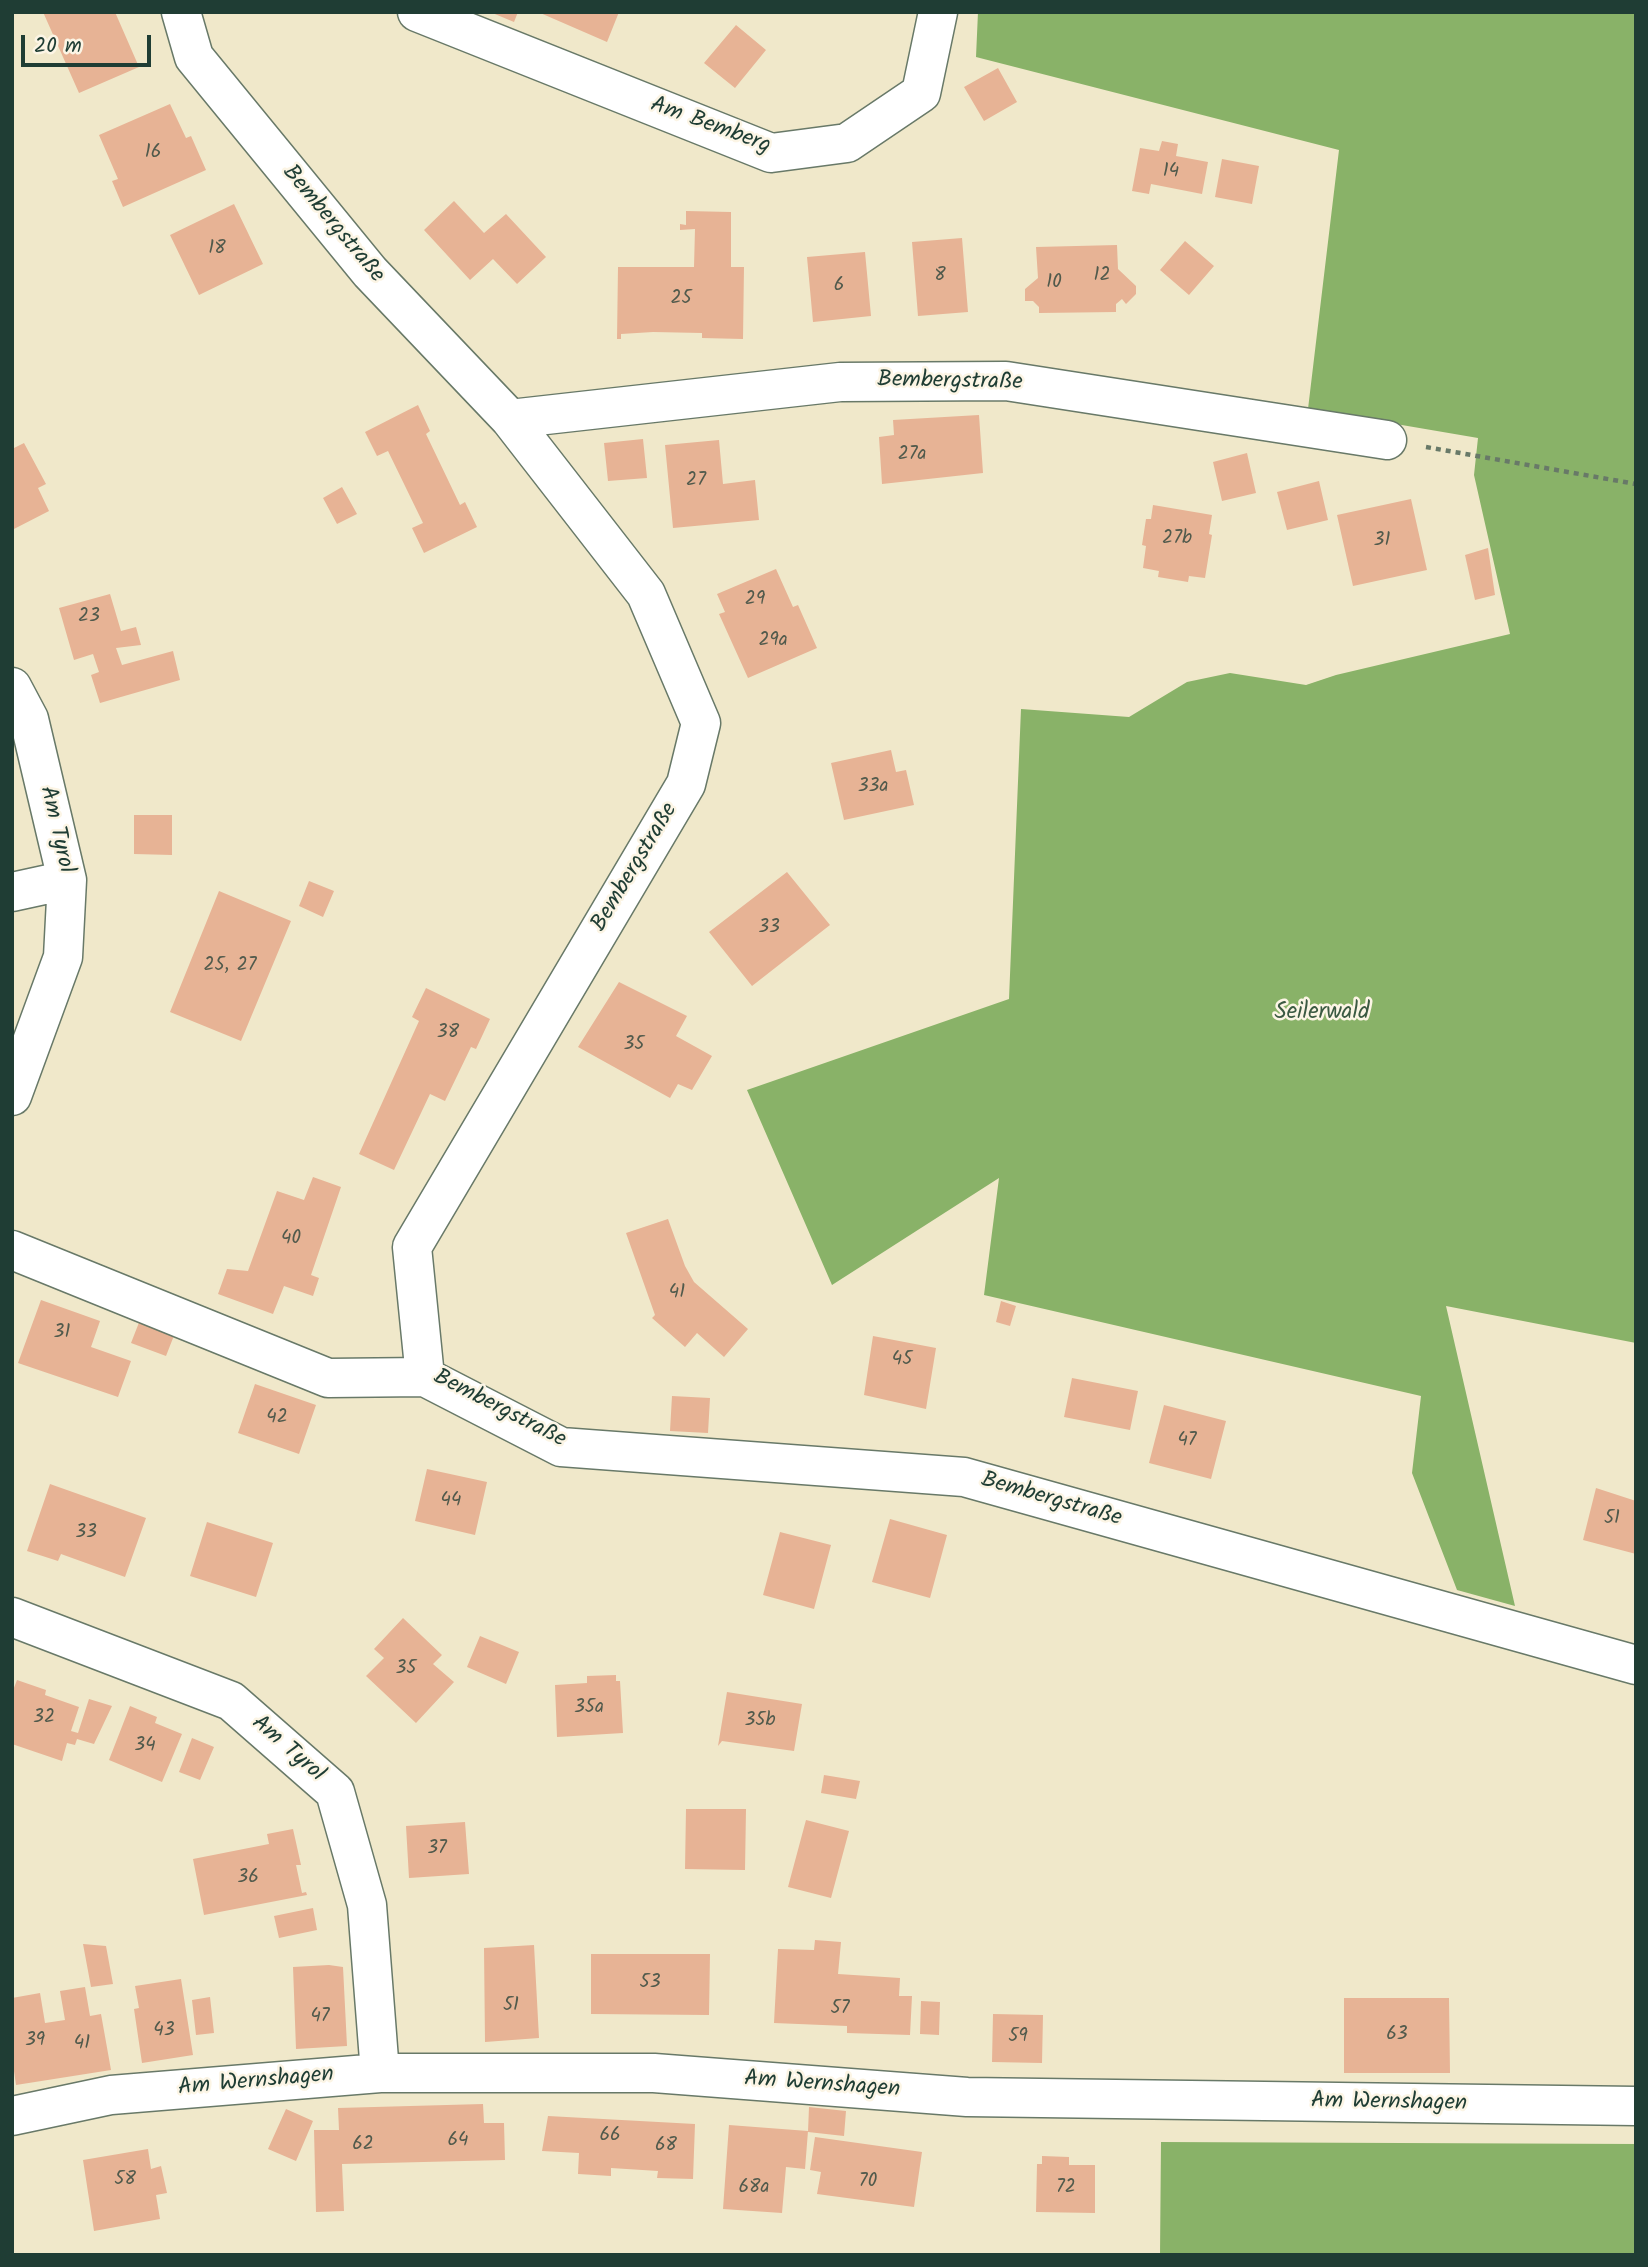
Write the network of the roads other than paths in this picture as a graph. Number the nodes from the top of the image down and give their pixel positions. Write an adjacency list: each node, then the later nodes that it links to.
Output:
1 (181, 12): 4 (street, Bembergstraße)
2 (417, 12): 3 (street, Am Bemberg)
3 (938, 12)
4 (510, 419): 5 (street, Bembergstraße); 11 (street, Bembergstraße)
5 (1387, 440)
6 (12, 687): 7 (street, Am Tyrol)
7 (67, 880): 8 (street); 9 (street, Am Tyrol)
8 (12, 892)
9 (12, 1096)
10 (12, 1250): 11 (street)
11 (425, 1377): 13 (street, Bembergstraße)
12 (12, 1617): 14 (street, Am Tyrol)
13 (1636, 1665)
14 (380, 2073): 15 (street, Am Wernshagen); 16 (street, Am Wernshagen)
15 (1636, 2106)
16 (12, 2116)

